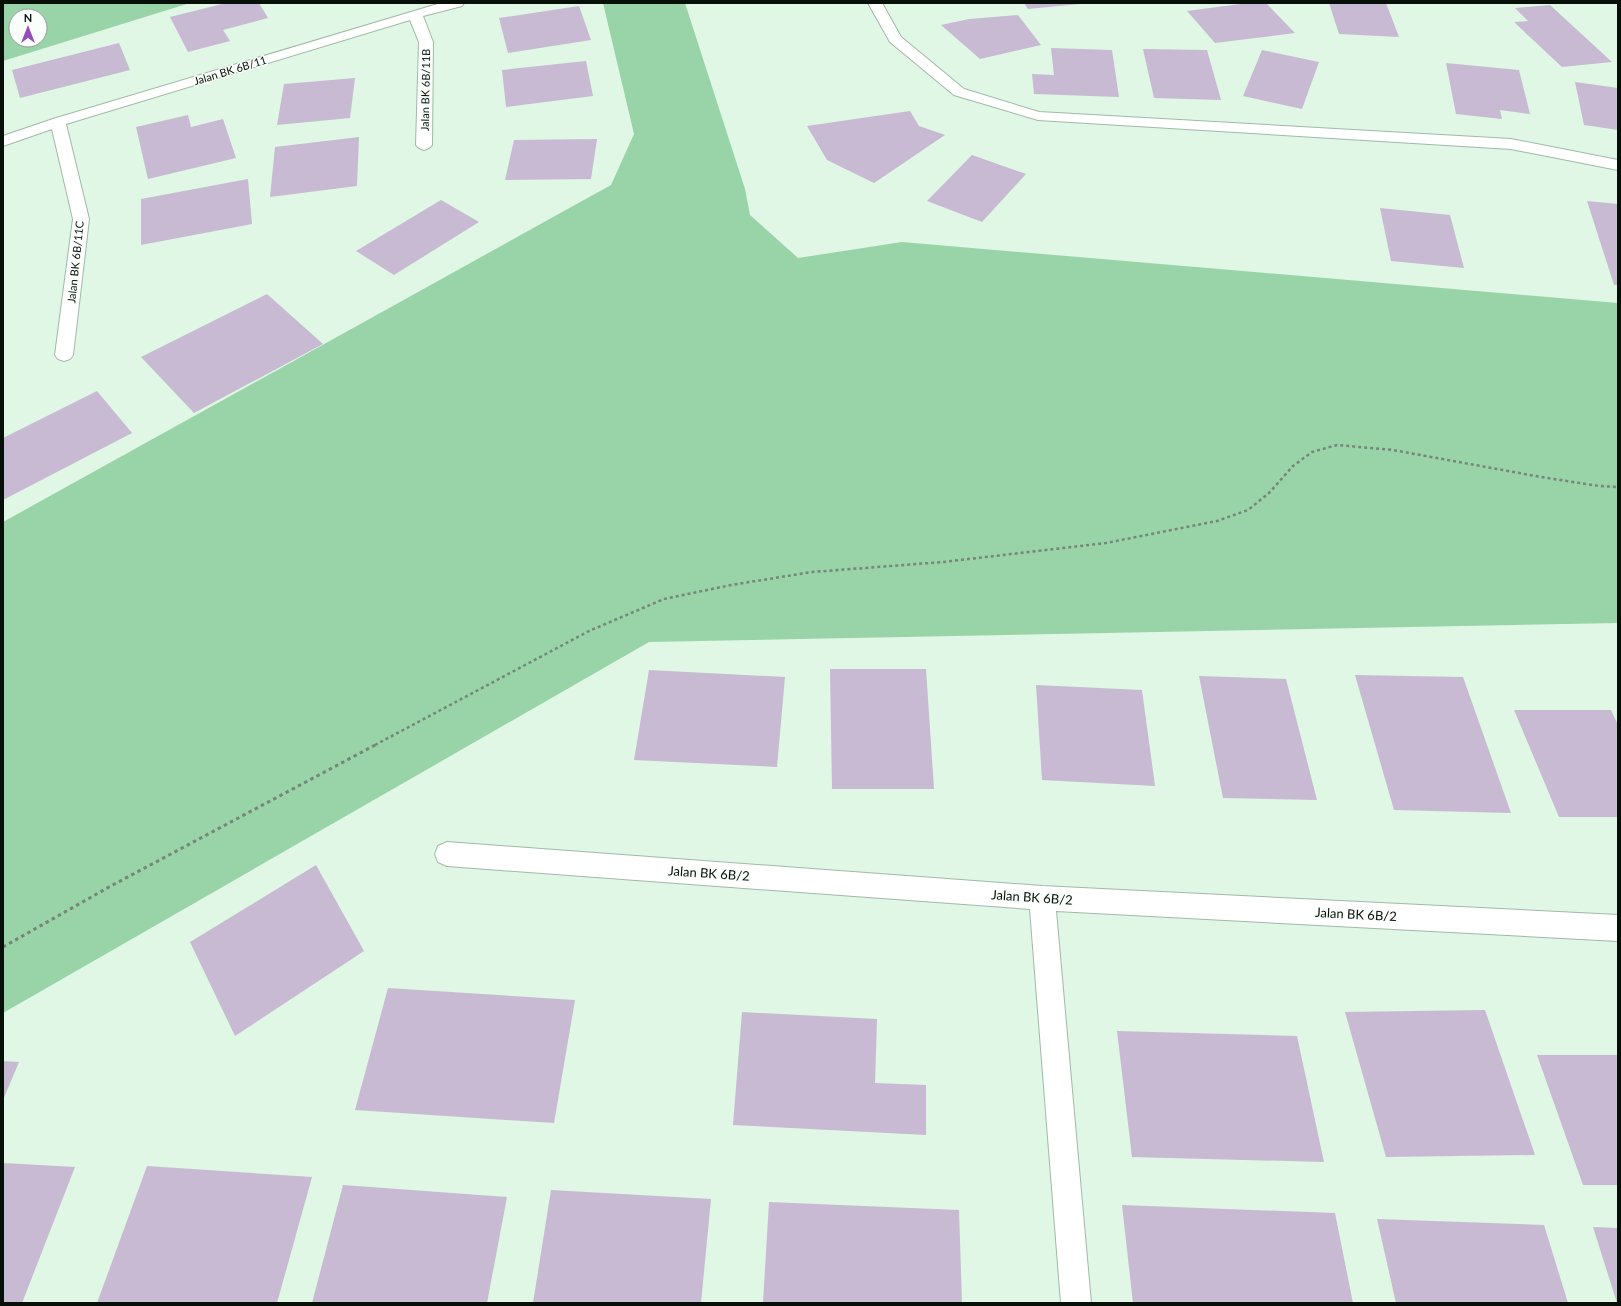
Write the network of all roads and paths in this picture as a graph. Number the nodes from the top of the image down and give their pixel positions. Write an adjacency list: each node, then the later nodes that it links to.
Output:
1 (457, 3): 3 (street, Jalan BK 6B/11)
2 (875, 3): 7 (street)
3 (415, 14): 4 (street, Jalan BK 6B/11); 6 (street, Jalan BK 6B/11B)
4 (58, 122): 5 (street, Jalan BK 6B/11); 8 (street, Jalan BK 6B/11C)
5 (3, 141)
6 (424, 145)
7 (1618, 165)
8 (64, 355)
9 (1618, 487): 13 (path)
10 (447, 854): 11 (street, Jalan BK 6B/2)
11 (1042, 898): 12 (street, Jalan BK 6B/2); 14 (street)
12 (1618, 928)
13 (3, 947)
14 (1076, 1303)

